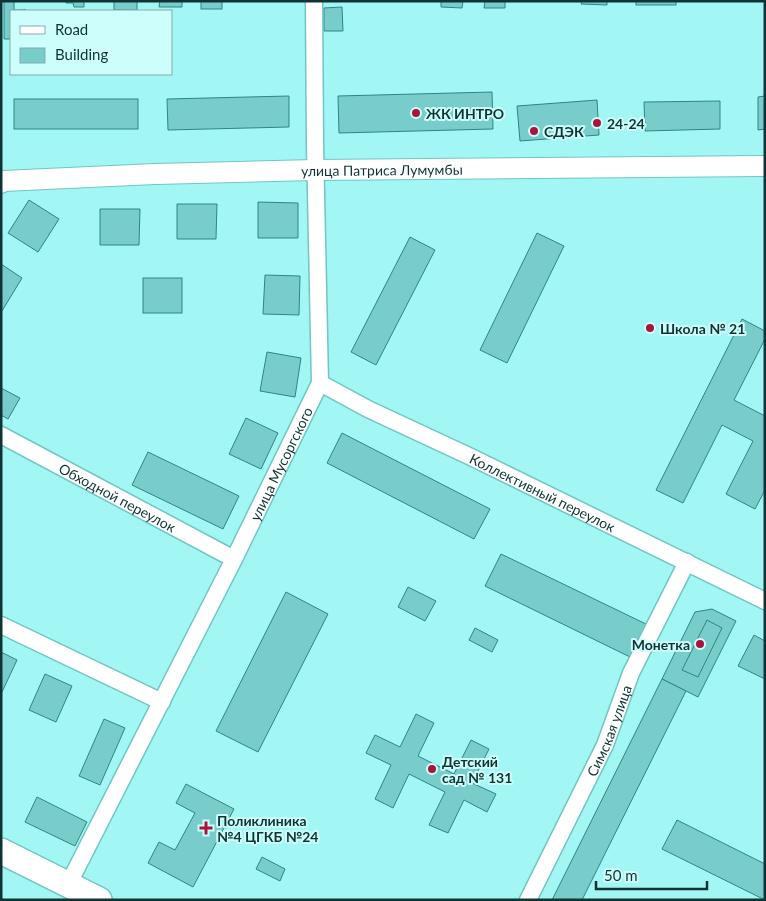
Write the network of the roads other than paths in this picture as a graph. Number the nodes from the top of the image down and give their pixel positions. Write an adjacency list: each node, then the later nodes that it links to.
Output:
1 (314, 1): 3 (street, улица Мусоргского)
2 (765, 166): 3 (street, улица Патриса Лумумбы)
3 (315, 170): 4 (street, улица Патриса Лумумбы); 5 (street, улица Мусоргского)
4 (2, 180)
5 (320, 383): 7 (street, улица Мусоргского); 8 (street, Коллективный переулок)
6 (1, 435): 7 (street, Обходной переулок)
7 (234, 559): 11 (street, улица Мусоргского)
8 (687, 562): 9 (street, Коллективный переулок); 15 (street, Симская улица)
9 (765, 601)
10 (1, 625): 11 (street)
11 (162, 702): 13 (street, улица Мусоргского)
12 (1, 851): 13 (main road)
13 (68, 885): 14 (main road)
14 (99, 900)
15 (528, 900)

